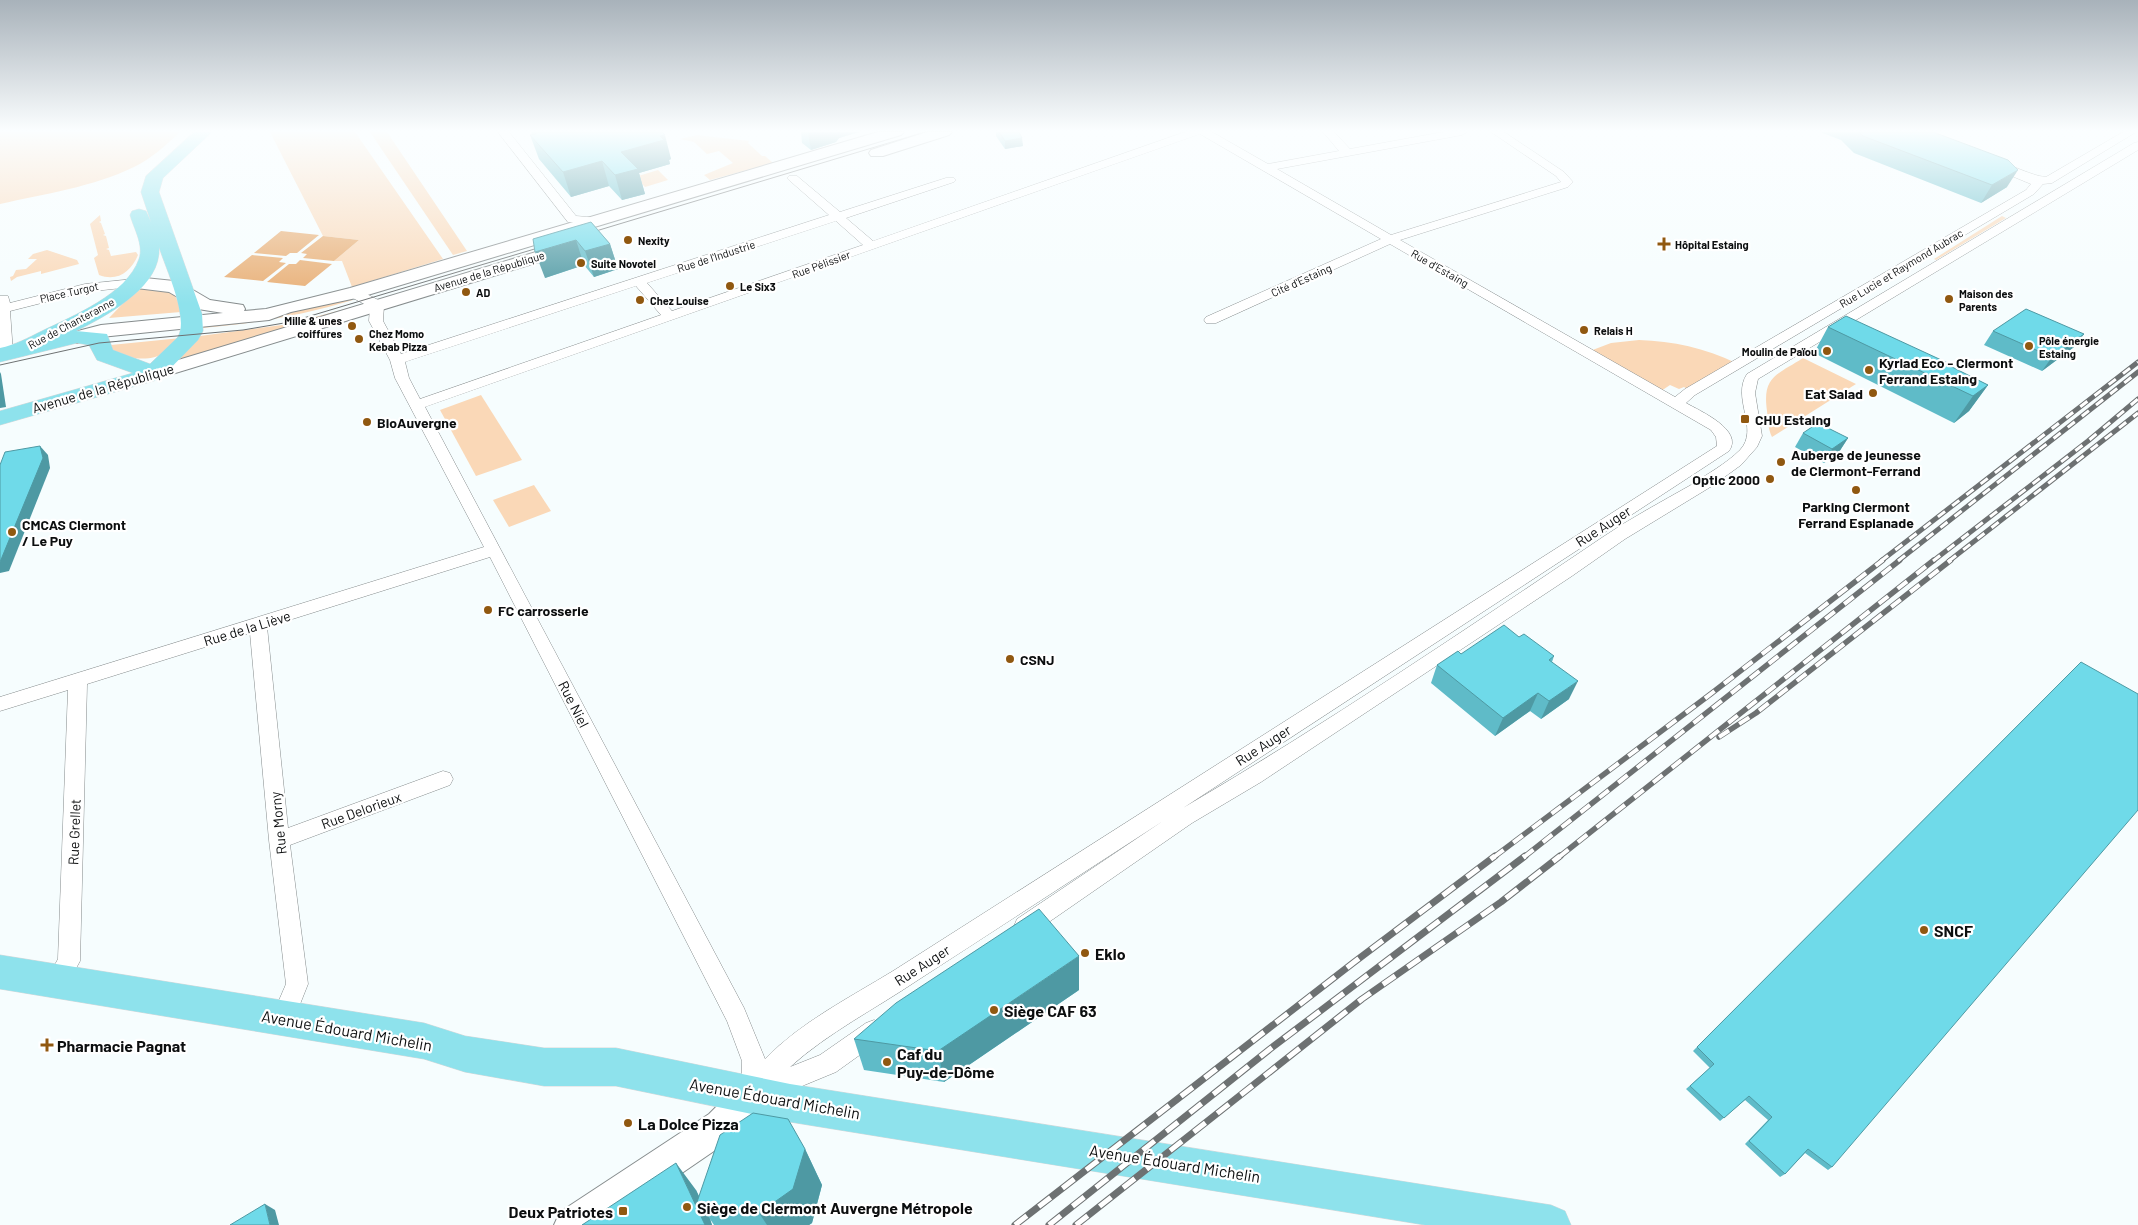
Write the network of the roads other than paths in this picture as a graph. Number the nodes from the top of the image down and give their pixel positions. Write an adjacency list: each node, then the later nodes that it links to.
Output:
1 (133, 189): 20 (main road, Rue de Chanteranne)
2 (150, 189): 21 (main road)
3 (543, 189): 14 (street)
4 (703, 189): 14 (main road, Avenue de la République)
5 (756, 189): 15 (main road)
6 (805, 189): 13 (street)
7 (921, 189): 13 (street, Rue de l'Industrie)
8 (1034, 189): 18 (street, Rue Pélissier)
9 (1303, 189): 16 (street, Rue d'Estaing)
10 (1551, 189): 16 (street, Cité d'Estaing)
11 (2032, 189): 34 (street, Rue Lucie et Raymond Aubrac)
12 (2063, 189): 42 (street)
13 (837, 216): 18 (street); 19 (street, Rue de l'Industrie)
14 (568, 224): 22 (main road, Avenue de la République)
15 (636, 226)
16 (1391, 240): 27 (street, Cité d'Estaing); 34 (street, Rue d'Estaing)
17 (581, 243): 25 (main road, Avenue de la République)
18 (872, 246): 26 (street, Rue Pélissier)
19 (638, 281): 26 (street); 31 (street, Rue de l'Industrie)
20 (135, 283): 21 (main road); 23 (main road, Rue de Chanteranne); 30 (street, Place Turgot)
21 (184, 292): 24 (main road, Avenue de la République); 28 (main road)
22 (354, 293): 24 (main road, Avenue de la République); 25 (street)
23 (119, 298): 29 (main road, Rue de Chanteranne); 30 (main road, Rue de Chanteranne)
24 (286, 308): 28 (main road, Avenue de la République)
25 (377, 313): 31 (street, Rue Niel); 32 (main road, Avenue de la République)
26 (670, 317): 33 (street, Rue Pélissier)
27 (1211, 320)
28 (193, 322): 29 (main road, Avenue de la République); 32 (main road)
29 (100, 335): 30 (main road); 32 (main road)
30 (10, 352)
31 (397, 360): 33 (street, Rue Niel)
32 (152, 374): 35 (main road, Avenue de la République)
33 (417, 405): 36 (street, Rue Niel)
34 (1676, 405): 47 (street, Rue Auger)
35 (0, 418)
36 (494, 550): 37 (street, Rue de la Liève); 47 (street, Rue Niel)
37 (258, 625): 38 (street, Rue de la Liève); 41 (street, Rue Morny)
38 (78, 679): 39 (street, Rue de la Liève); 44 (street, Rue Grellet)
39 (0, 704)
40 (443, 779): 41 (street, Rue Delorieux)
41 (279, 840): 45 (street, Rue Morny)
42 (1008, 937)
43 (0, 972): 44 (main road, Avenue Édouard Michelin)
44 (57, 981): 45 (main road, Avenue Édouard Michelin)
45 (283, 1018): 47 (main road, Avenue Édouard Michelin)
46 (891, 1018): 47 (street)
47 (754, 1094): 48 (main road); 49 (main road, Avenue Édouard Michelin)
48 (573, 1225)
49 (1551, 1225)

